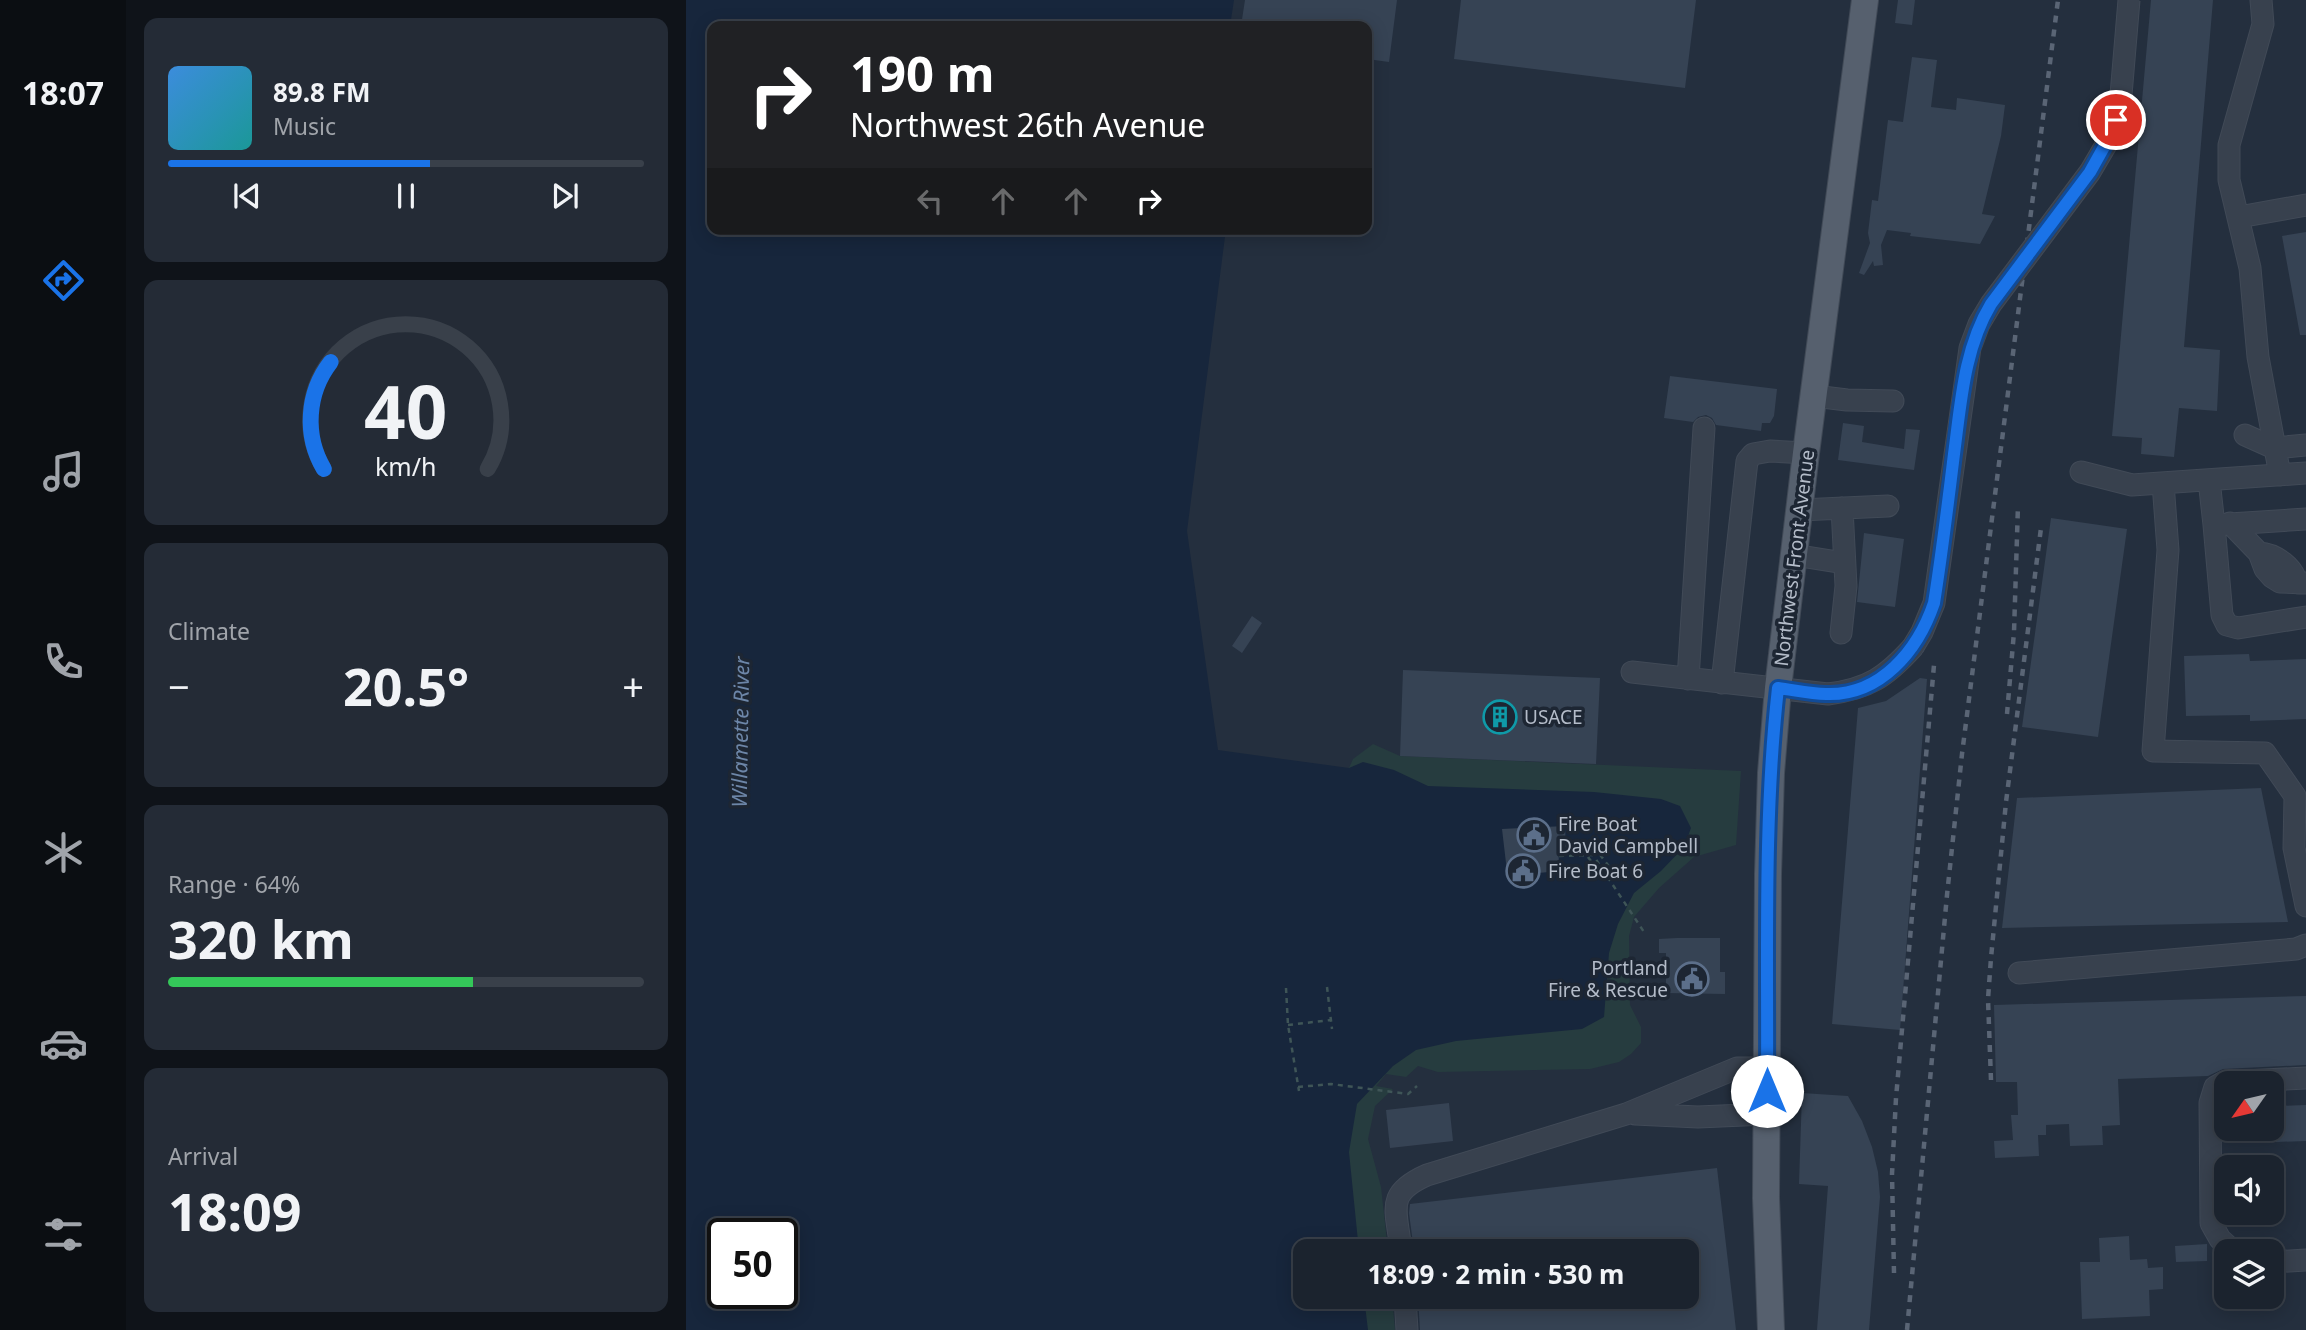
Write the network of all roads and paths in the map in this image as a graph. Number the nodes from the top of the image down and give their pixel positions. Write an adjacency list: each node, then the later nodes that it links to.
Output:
1 (1865, 0): 6 (main road, Northwest Front Avenue)
2 (2129, 0): 31 (street, bridge)
3 (2261, 0): 5 (street)
4 (2306, 205): 5 (street)
5 (2239, 216): 11 (street)
6 (1814, 396): 7 (street); 12 (main road, Northwest Front Avenue)
7 (1893, 401)
8 (1704, 428): 29 (street)
9 (2245, 436): 11 (street)
10 (2306, 445): 11 (street)
11 (2274, 448): 15 (street)
12 (1807, 453): 20 (main road, Northwest Front Avenue); 30 (street)
13 (2081, 472): 17 (street)
14 (2306, 473): 15 (street)
15 (2280, 475): 16 (street)
16 (2209, 480): 17 (street); 22 (street)
17 (2163, 483): 32 (street)
18 (1888, 506): 19 (street)
19 (1842, 508): 20 (street); 24 (street)
20 (1800, 510): 23 (main road, Northwest Front Avenue)
21 (2306, 519): 22 (street)
22 (2222, 524): 25 (street); 26 (street)
23 (1794, 555): 24 (street); 31 (main road, Northwest Front Avenue)
24 (1844, 563): 27 (street)
25 (2301, 583)
26 (2306, 617)
27 (1841, 633)
28 (1632, 672): 29 (street)
29 (1688, 679): 30 (street)
30 (1723, 683): 31 (street)
31 (1778, 688): 47 (main road, Northwest Front Avenue)
32 (2301, 795): 38 (street)
33 (1566, 851): 37 (path)
34 (1559, 856): 35 (path)
35 (1587, 856): 36 (path); 36 (path)
36 (1603, 872): 39 (path)
37 (1614, 873)
38 (2306, 906)
39 (1646, 935)
40 (2306, 945): 41 (street)
41 (2019, 973)
42 (1326, 987): 44 (path)
43 (1286, 988): 45 (path)
44 (1331, 1020): 45 (path); 46 (path)
45 (1288, 1025): 49 (path)
46 (1332, 1029)
47 (1768, 1068): 50 (street); 51 (main road, Northwest Front Avenue)
48 (2306, 1078): 53 (street)
49 (1417, 1086)
50 (1626, 1114): 51 (street); 52 (street)
51 (1767, 1114): 58 (main road, Northwest Front Avenue)
52 (1400, 1239)
53 (2220, 1239)
54 (2306, 1260): 55 (street)
55 (2284, 1261)
56 (1406, 1309): 57 (street)
57 (1407, 1330)
58 (1771, 1330)

